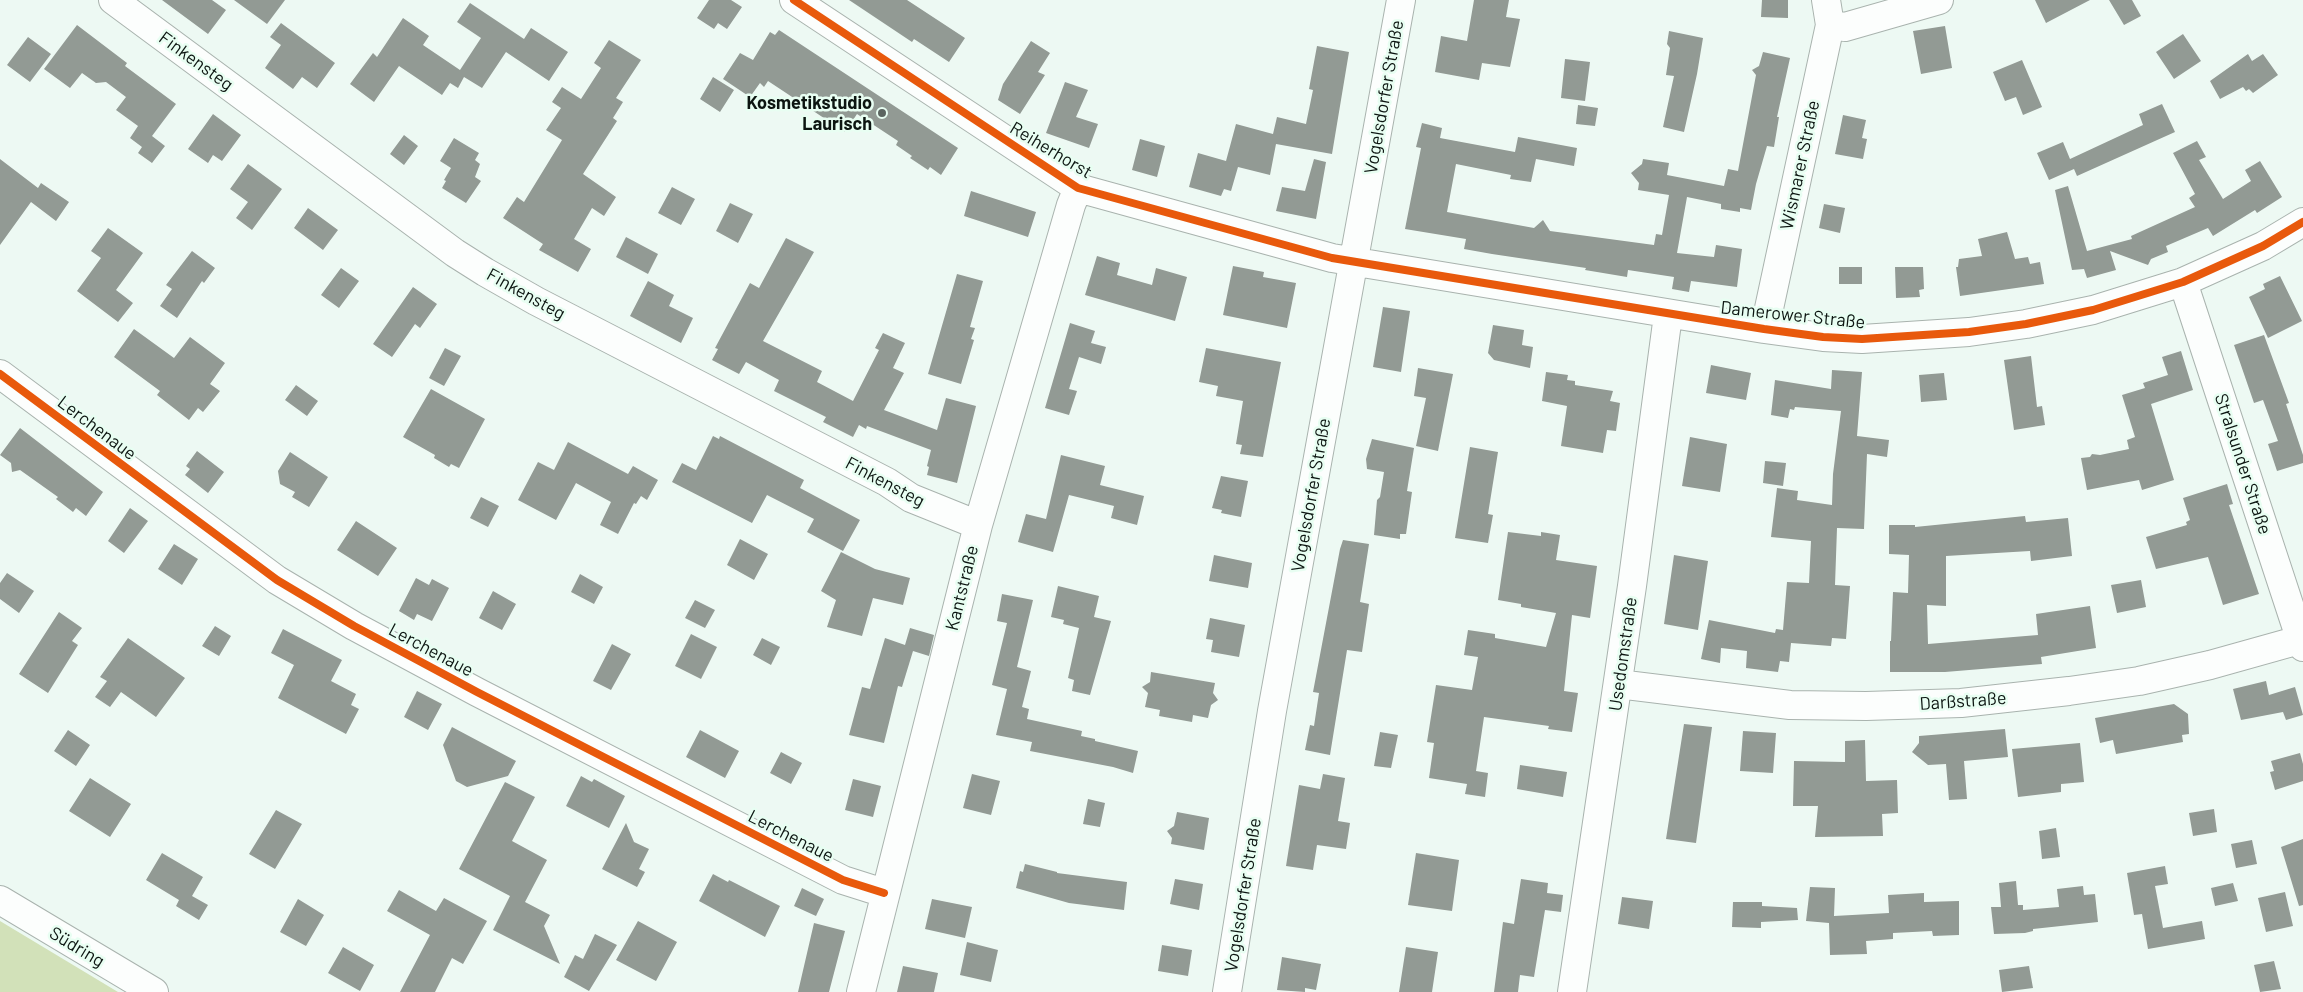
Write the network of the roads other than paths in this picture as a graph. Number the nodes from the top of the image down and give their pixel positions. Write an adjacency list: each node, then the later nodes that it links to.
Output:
1 (113, 0): 13 (street, Finkensteg)
2 (794, 0): 6 (street, Reiherhorst)
3 (1401, 0): 8 (street, Vogelsdorfer Straße)
4 (1939, 0): 5 (street)
5 (1828, 13): 11 (street, Wismarer Straße)
6 (1078, 188): 8 (street, Reiherhorst); 13 (street, Kantstraße)
7 (2303, 222): 9 (street, Damerower Straße)
8 (1353, 262): 10 (street, Damerower Straße); 20 (street, Vogelsdorfer Straße)
9 (2183, 282): 11 (street, Damerower Straße); 14 (street, Stralsunder Straße)
10 (1668, 315): 11 (street, Damerower Straße); 15 (street, Usedomstraße)
11 (1766, 329)
12 (0, 374): 16 (street, Lerchenaue)
13 (978, 525): 16 (street, Kantstraße)
14 (2302, 642): 15 (street, Darßstraße)
15 (1618, 684): 21 (street, Usedomstraße)
16 (884, 893): 19 (street, Kantstraße)
17 (0, 900): 18 (street, Südring)
18 (154, 992)
19 (861, 992)
20 (1227, 992)
21 (1572, 992)

